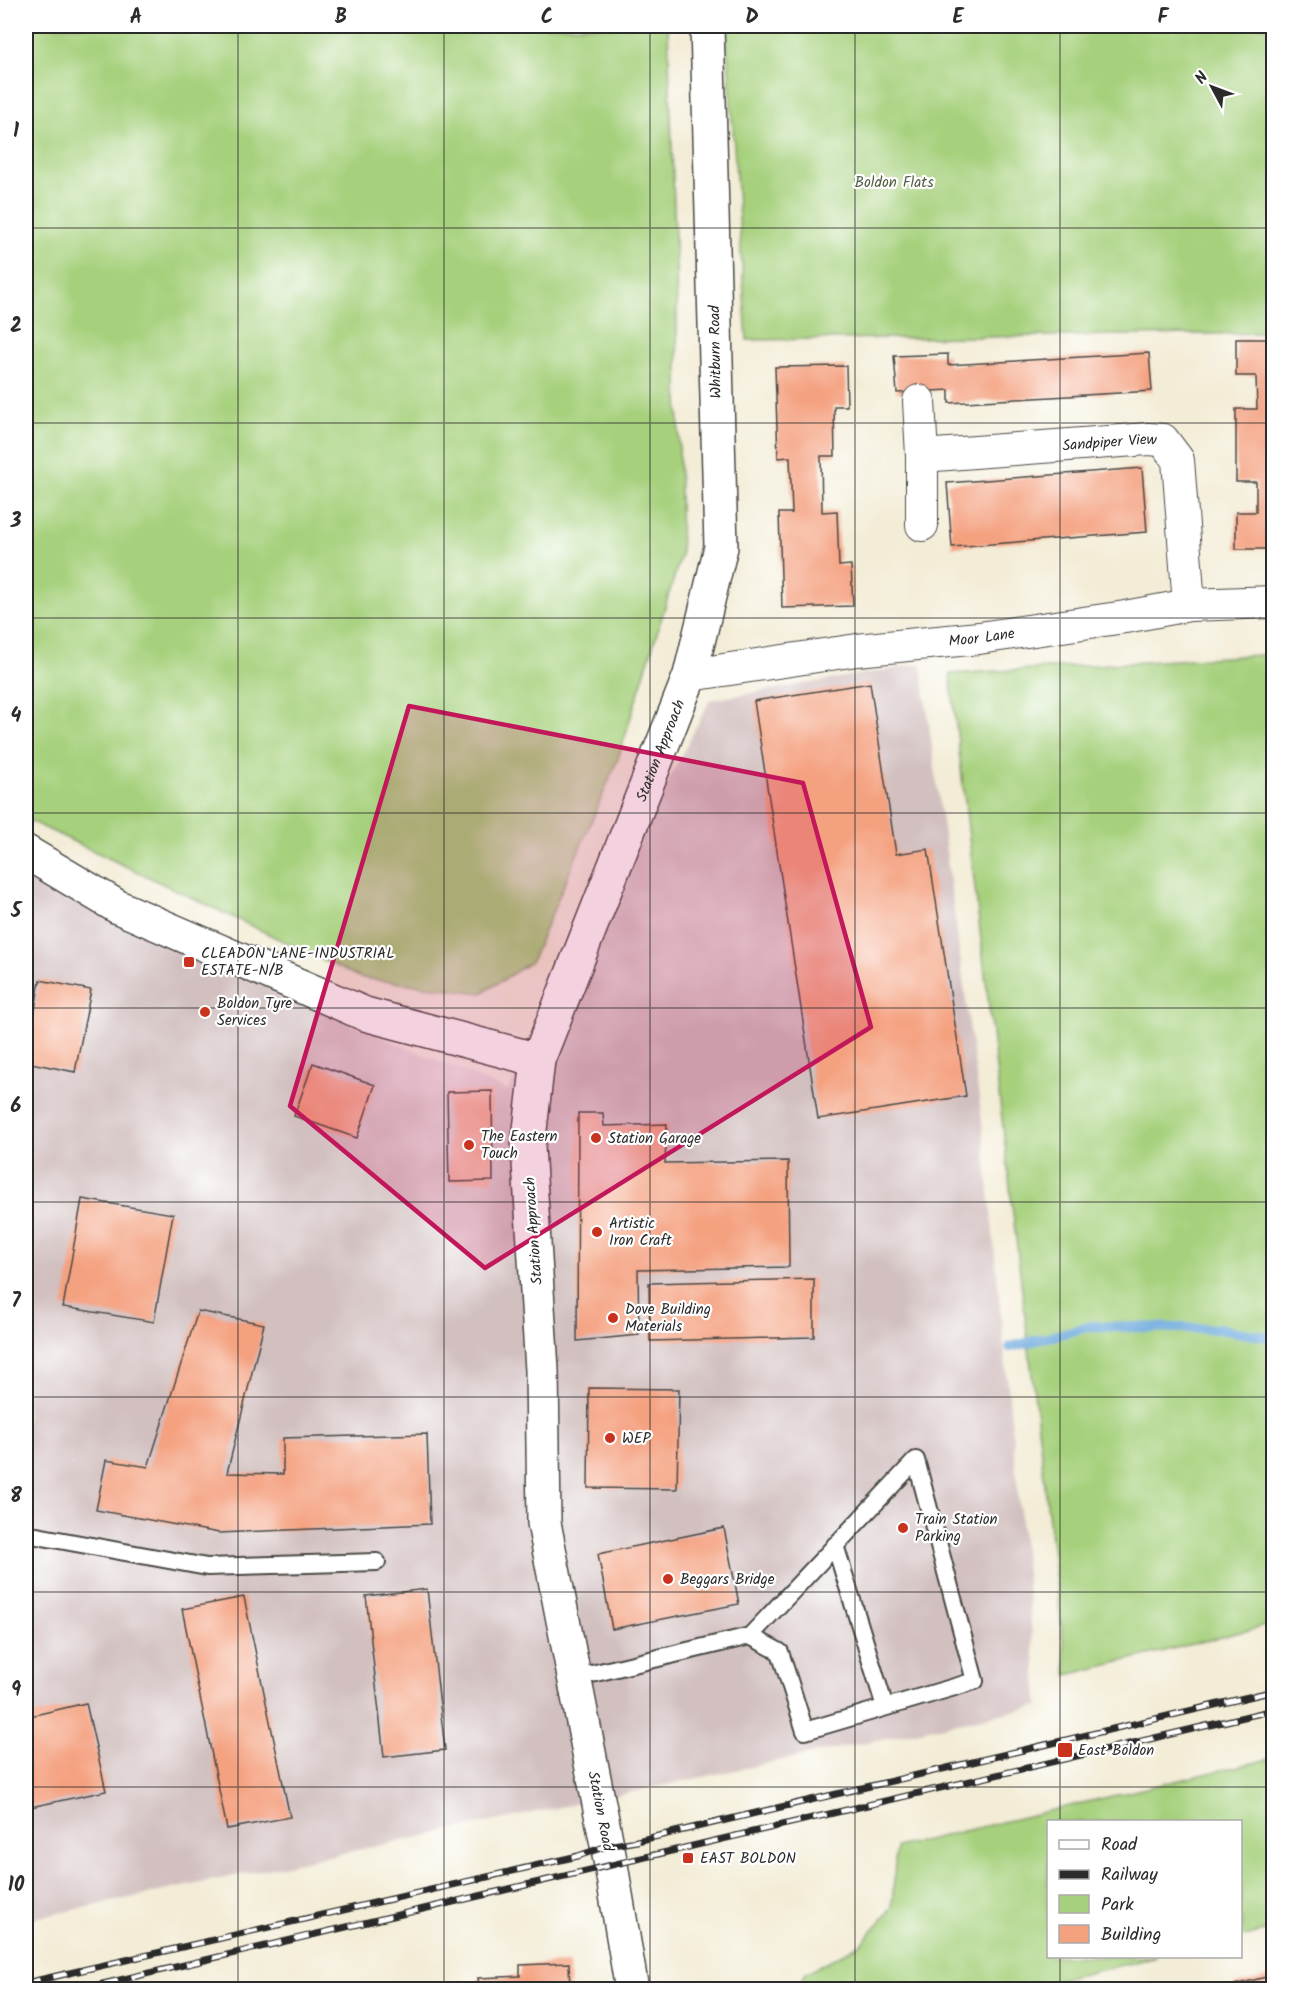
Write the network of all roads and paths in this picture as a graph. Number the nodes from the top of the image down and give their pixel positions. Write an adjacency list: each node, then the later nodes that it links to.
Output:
1 (707, 26): 7 (main road, Whitburn Road)
2 (919, 401): 3 (street)
3 (922, 456): 4 (street); 6 (street, Sandpiper View)
4 (922, 525)
5 (1274, 602): 6 (street, Moor Lane)
6 (1189, 605): 7 (street, Moor Lane)
7 (690, 675): 9 (main road, Station Approach)
8 (26, 858): 9 (main road)
9 (538, 1060): 13 (main road, Station Approach)
10 (26, 1534): 12 (lane)
11 (835, 1545): 14 (lane); 16 (lane); 16 (lane)
12 (377, 1562)
13 (567, 1633): 15 (main road, Station Road)
14 (750, 1636): 15 (lane); 16 (lane)
15 (575, 1678): 17 (main road, Station Road)
16 (885, 1707)
17 (632, 1989)

